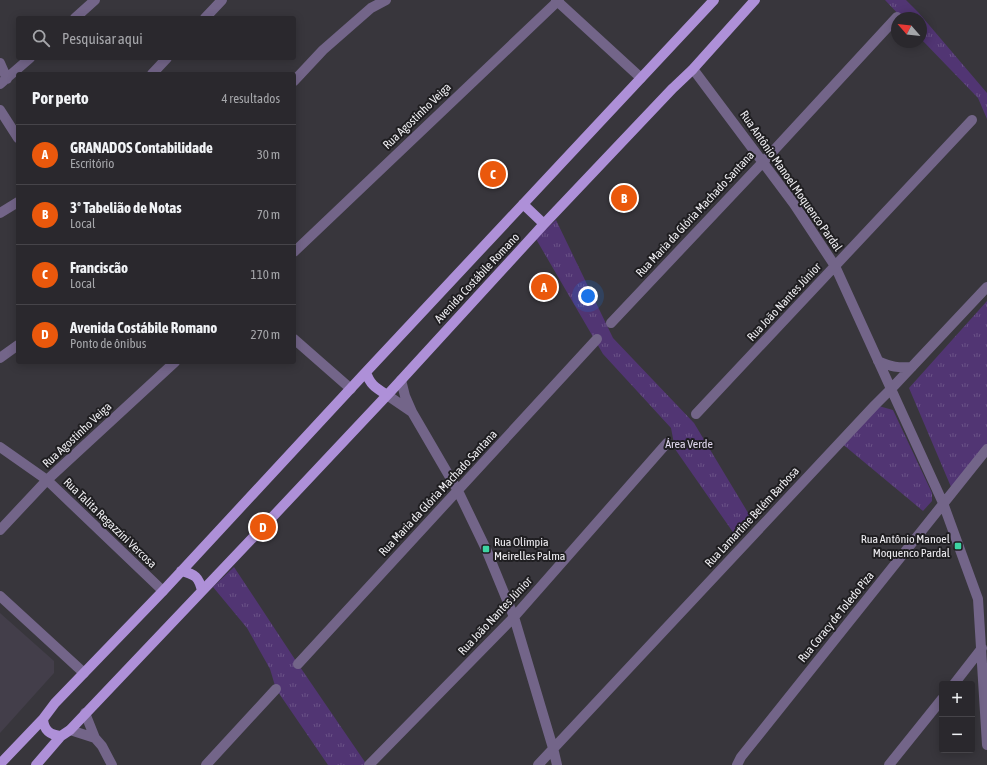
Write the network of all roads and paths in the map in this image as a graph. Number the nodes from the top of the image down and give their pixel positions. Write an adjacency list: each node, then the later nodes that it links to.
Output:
1 (95, 0): 7 (street)
2 (222, 0): 9 (street)
3 (386, 0): 17 (street)
4 (557, 0): 16 (street); 27 (street, Rua Agostinho Veiga)
5 (714, 0): 16 (main road, Avenida Costábile Romano)
6 (755, 0): 14 (main road, Avenida Costábile Romano)
7 (85, 4): 8 (street)
8 (76, 16)
9 (207, 16)
10 (891, 23): 22 (street, Rua Maria da Glória Machado Santana)
11 (28, 60): 18 (street)
12 (165, 60): 15 (street)
13 (0, 63): 18 (street)
14 (694, 69): 22 (street, Rua Antônio Manoel Moquenco Pardal); 26 (main road, Avenida Costábile Romano)
15 (154, 72)
16 (641, 78): 24 (main road, Avenida Costábile Romano)
17 (296, 80)
18 (3, 82)
19 (0, 110): 21 (street)
20 (972, 120): 28 (street, Rua João Nantes Júnior)
21 (16, 135)
22 (763, 162): 28 (street, Rua Antônio Manoel Moquenco Pardal); 30 (street, Rua Maria da Glória Machado Santana)
23 (16, 203): 25 (street)
24 (523, 204): 26 (main road); 38 (main road, Avenida Costábile Romano)
25 (0, 213)
26 (544, 224): 39 (main road, Avenida Costábile Romano)
27 (296, 250)
28 (835, 266): 35 (street, Rua Antônio Manoel Moquenco Pardal); 44 (street, Rua João Nantes Júnior)
29 (987, 287): 37 (street, Rua Lamartine Belém Barbosa)
30 (610, 323)
31 (597, 339): 49 (street, Rua Maria da Glória Machado Santana)
32 (296, 341): 40 (street)
33 (16, 346): 34 (street)
34 (0, 358)
35 (878, 361): 37 (street); 41 (street, Rua Antônio Manoel Moquenco Pardal)
36 (173, 364): 48 (street, Rua Agostinho Veiga)
37 (912, 367): 41 (street, Rua Lamartine Belém Barbosa)
38 (366, 372): 40 (main road, Avenida Costábile Romano); 42 (main road)
39 (400, 380): 42 (main road, Avenida Costábile Romano); 43 (street)
40 (351, 389): 52 (main road, Avenida Costábile Romano)
41 (891, 389): 50 (street, Rua Antônio Manoel Moquenco Pardal); 71 (street, Rua Lamartine Belém Barbosa)
42 (387, 395): 43 (street); 54 (main road, Avenida Costábile Romano)
43 (412, 412): 49 (street)
44 (696, 414)
45 (667, 443): 58 (street, Rua João Nantes Júnior)
46 (0, 447): 48 (street, Rua Talita Regazzini Vercosa)
47 (987, 449): 50 (street, Rua Coracy de Toledo Piza)
48 (47, 480): 51 (street, Rua Agostinho Veiga); 53 (street, Rua Talita Regazzini Vercosa)
49 (458, 491): 58 (street); 61 (street, Rua Maria da Glória Machado Santana)
50 (943, 503): 56 (street, Rua Antônio Manoel Moquenco Pardal); 79 (street, Rua Coracy de Toledo Piza)
51 (0, 530)
52 (181, 571): 53 (main road, Avenida Costábile Romano); 54 (main road)
53 (163, 591): 62 (main road, Avenida Costábile Romano)
54 (202, 591): 66 (main road, Avenida Costábile Romano)
55 (0, 596): 62 (street)
56 (978, 600): 57 (street); 60 (street, Rua Antônio Manoel Moquenco Pardal)
57 (987, 605)
58 (514, 617): 71 (street); 76 (street, Rua João Nantes Júnior)
59 (987, 642): 60 (street)
60 (981, 650): 63 (street); 70 (street, Rua Antônio Manoel Moquenco Pardal)
61 (298, 664)
62 (84, 673): 67 (main road, Avenida Costábile Romano)
63 (956, 681)
64 (276, 689): 75 (street)
65 (939, 703): 80 (street)
66 (86, 714): 68 (main road, Avenida Costábile Romano); 69 (street)
67 (43, 719): 68 (main road); 72 (main road, Avenida Costábile Romano)
68 (65, 733): 69 (street); 73 (main road, Avenida Costábile Romano)
69 (95, 738): 74 (street)
70 (987, 746)
71 (553, 748): 77 (street, Rua Lamartine Belém Barbosa); 78 (street)
72 (0, 764)
73 (36, 765)
74 (112, 765)
75 (206, 765)
76 (369, 765)
77 (538, 765)
78 (557, 765)
79 (738, 765)
80 (889, 765)

